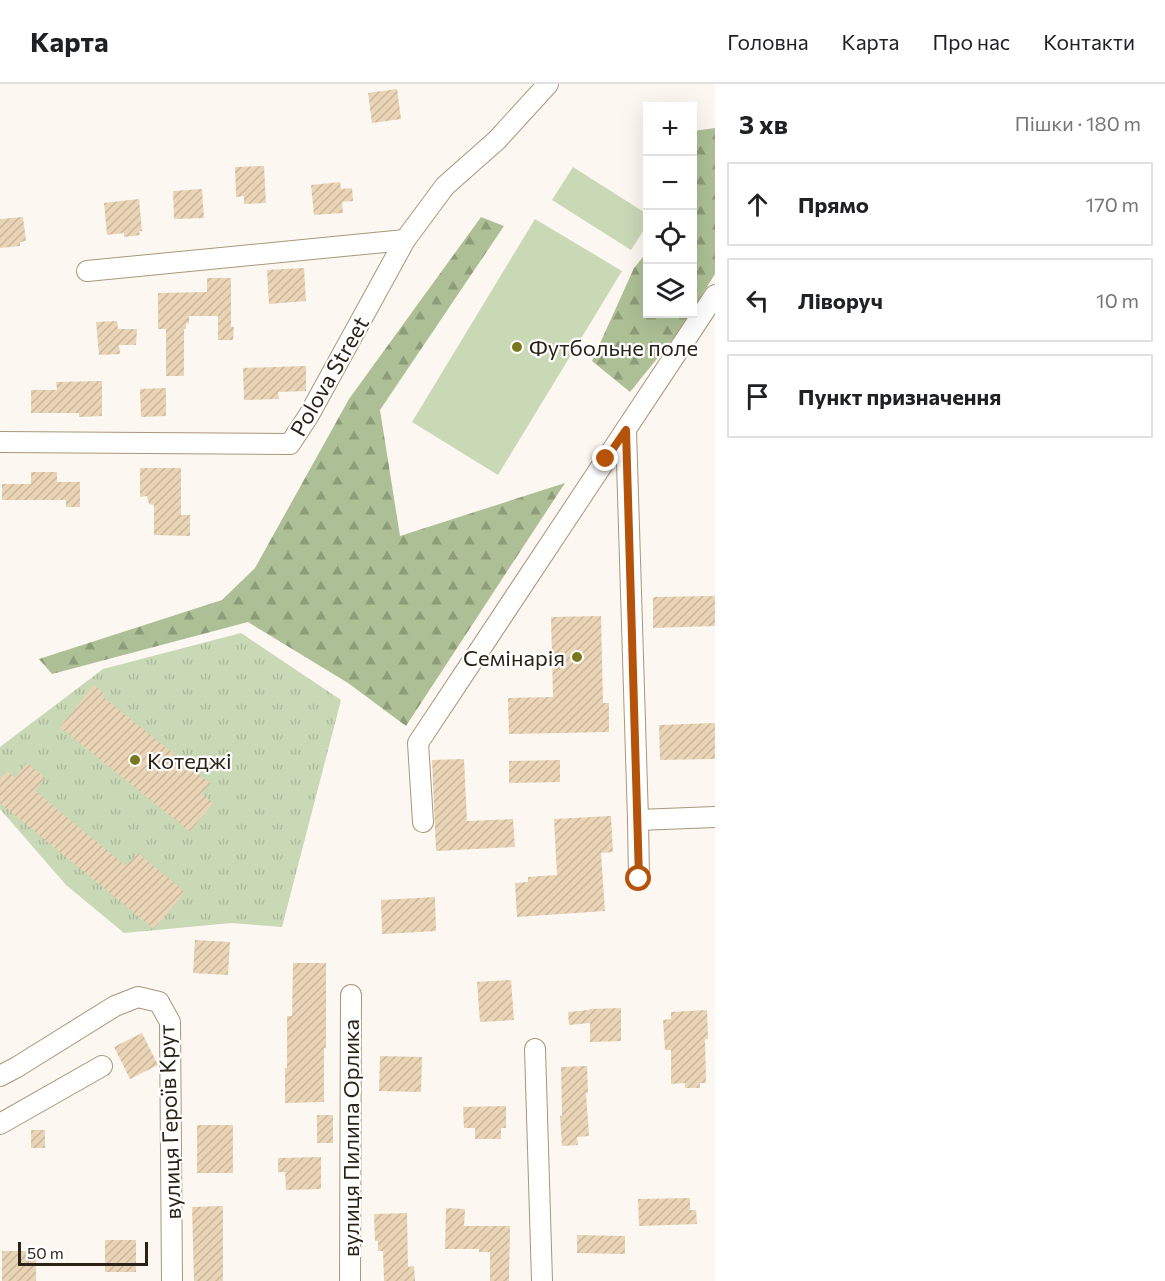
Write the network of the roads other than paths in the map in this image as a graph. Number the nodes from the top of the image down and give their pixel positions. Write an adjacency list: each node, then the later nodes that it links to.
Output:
1 (548, 84): 2 (street, Polova Street)
2 (405, 240): 3 (street); 6 (street, Polova Street)
3 (87, 271)
4 (715, 295): 5 (street)
5 (626, 430): 8 (street); 9 (street)
6 (0, 442)
7 (715, 817): 8 (street)
8 (638, 820): 10 (street)
9 (423, 822)
10 (639, 879)
11 (351, 995): 17 (street, вулиця Пилипа Орлика)
12 (535, 1049): 18 (street)
13 (102, 1066): 15 (street)
14 (0, 1076): 16 (street, вулиця Героїв Крут)
15 (0, 1124)
16 (172, 1281)
17 (350, 1281)
18 (542, 1281)

